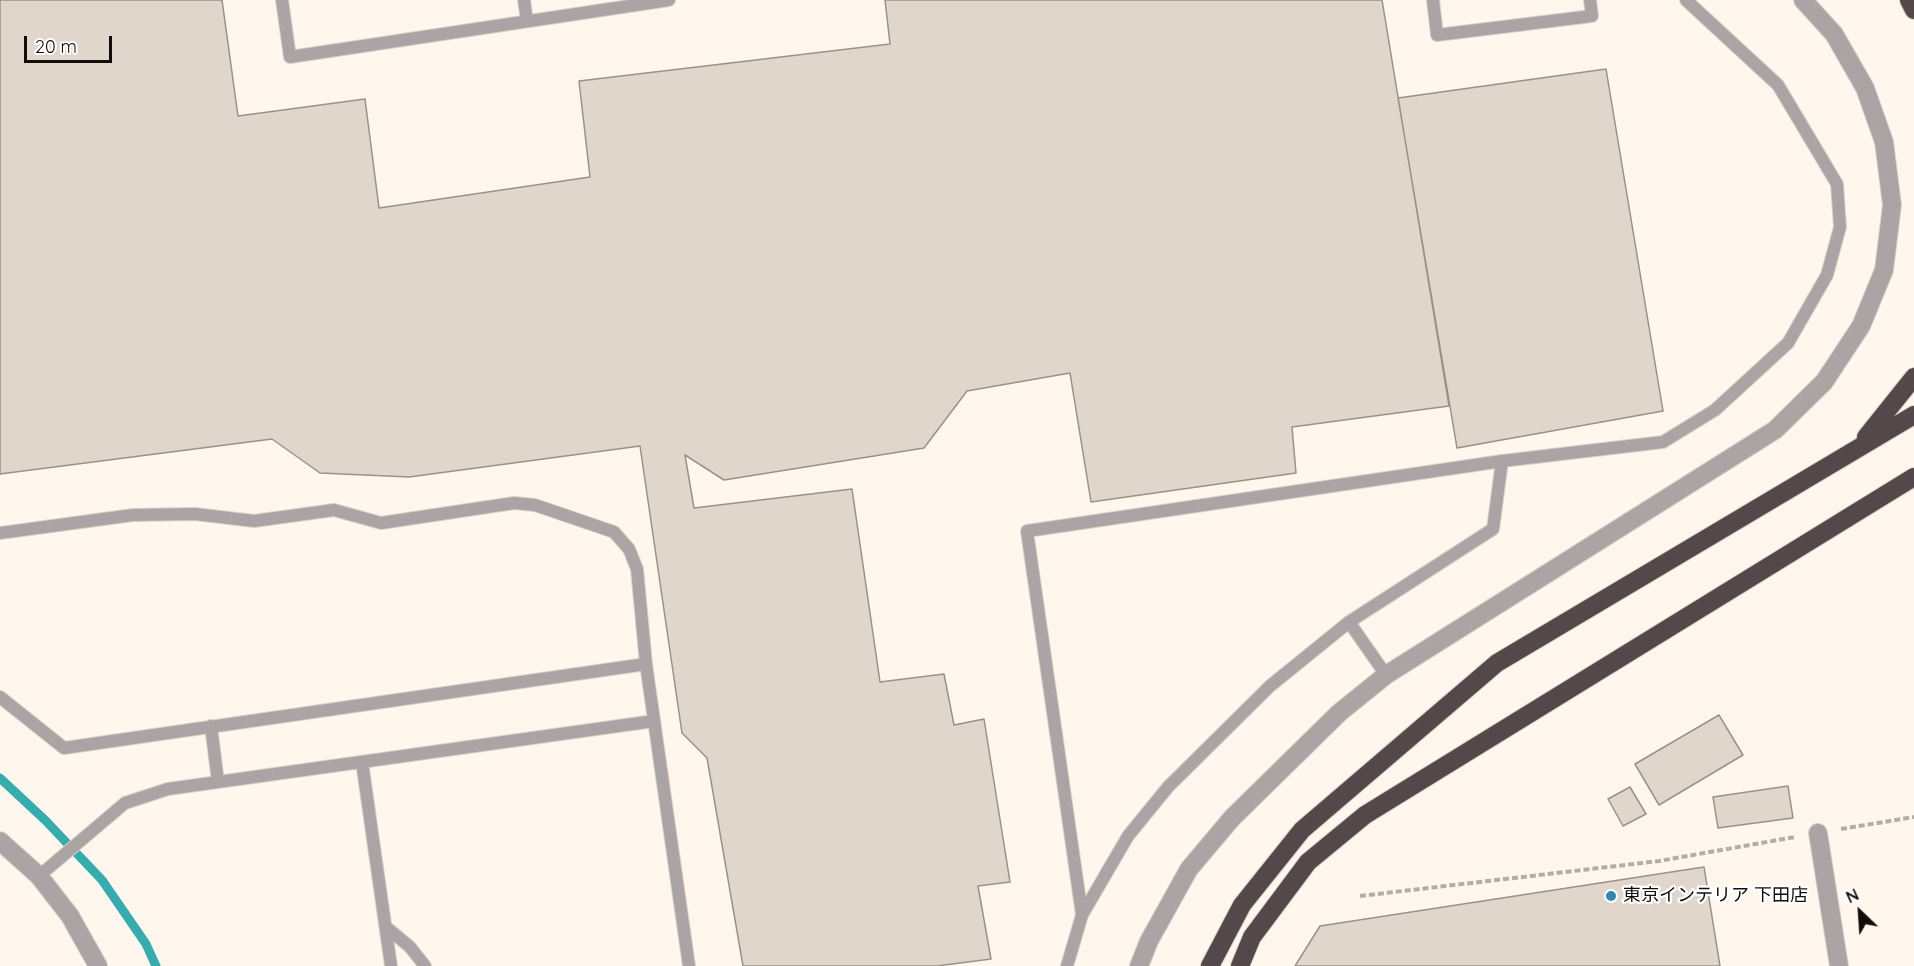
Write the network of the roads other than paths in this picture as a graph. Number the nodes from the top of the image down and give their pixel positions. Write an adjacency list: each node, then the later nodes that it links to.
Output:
1 (282, 0): 10 (lane)
2 (524, 0): 10 (lane)
3 (669, 0): 10 (lane)
4 (1433, 0): 5 (lane)
5 (1590, 0)
6 (1686, 0): 14 (lane)
7 (1803, 0): 21 (street)
8 (1909, 0): 9 (highway)
9 (1914, 10)
10 (527, 21)
11 (1914, 377): 13 (highway)
12 (1914, 415): 13 (highway)
13 (1860, 446): 38 (highway)
14 (1502, 461): 19 (lane); 30 (lane)
15 (1914, 477): 17 (highway)
16 (1914, 491): 17 (highway)
17 (1875, 501): 39 (highway)
18 (0, 533): 20 (lane)
19 (1348, 622): 21 (lane); 30 (lane)
20 (646, 664): 23 (lane); 24 (lane)
21 (1386, 675): 37 (street)
22 (0, 697): 24 (lane)
23 (654, 721): 25 (lane); 35 (lane)
24 (212, 726): 26 (lane)
25 (362, 762): 26 (lane); 31 (lane)
26 (218, 782): 29 (lane)
27 (1818, 833): 40 (street)
28 (0, 841): 29 (street)
29 (39, 876): 32 (street)
30 (1082, 915): 36 (lane)
31 (386, 927): 33 (lane); 34 (lane)
32 (98, 966)
33 (392, 966)
34 (425, 966)
35 (689, 966)
36 (1067, 966)
37 (1139, 966)
38 (1210, 966)
39 (1240, 966)
40 (1839, 966)

